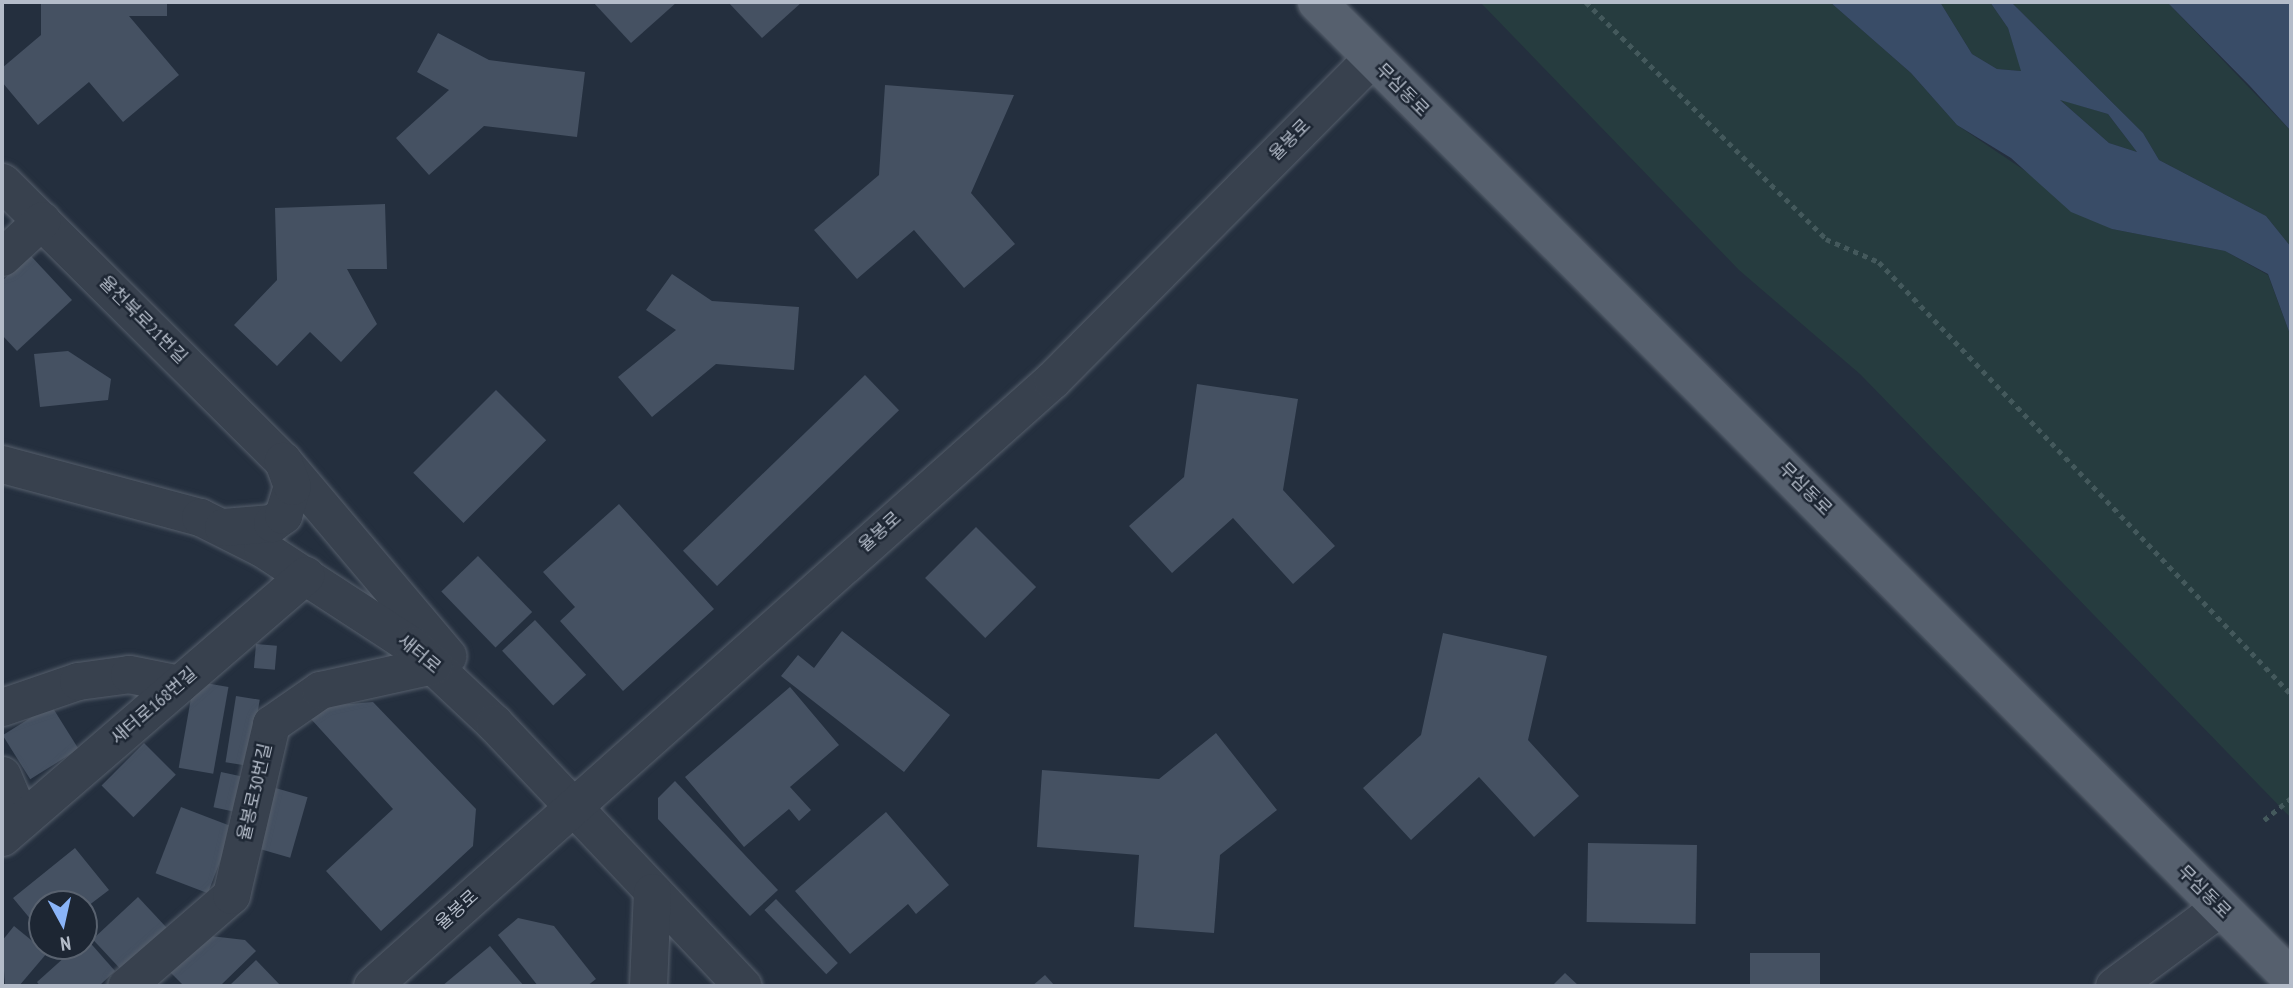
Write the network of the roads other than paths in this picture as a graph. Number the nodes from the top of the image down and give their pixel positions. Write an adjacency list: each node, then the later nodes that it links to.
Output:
1 (1317, 2): 2 (main road, 무심동로)
2 (1371, 59): 15 (street, 율봉로); 18 (main road, 무심동로)
3 (2, 182): 4 (street, 율천북로21번길)
4 (42, 220): 5 (street); 6 (street, 율천북로21번길)
5 (2, 257)
6 (283, 461): 8 (street); 13 (street, 율천북로21번길)
7 (2, 464): 8 (street, 새터로)
8 (221, 527): 9 (street, 새터로)
9 (305, 575): 10 (street, 새터로); 11 (street, 새터로168번길)
10 (433, 665): 13 (street, 새터로); 20 (street, 율봉로30번길)
11 (180, 684): 12 (street); 16 (street, 새터로168번길)
12 (2, 707)
13 (528, 760): 15 (street, 새터로)
14 (2, 775): 16 (street)
15 (572, 807): 17 (street, 새터로); 21 (street, 율봉로)
16 (11, 829)
17 (652, 892): 22 (street); 23 (street, 새터로)
18 (2219, 908): 19 (main road, 무심동로); 24 (street)
19 (2291, 978)
20 (126, 986)
21 (372, 986)
22 (648, 986)
23 (743, 986)
24 (2114, 986)

